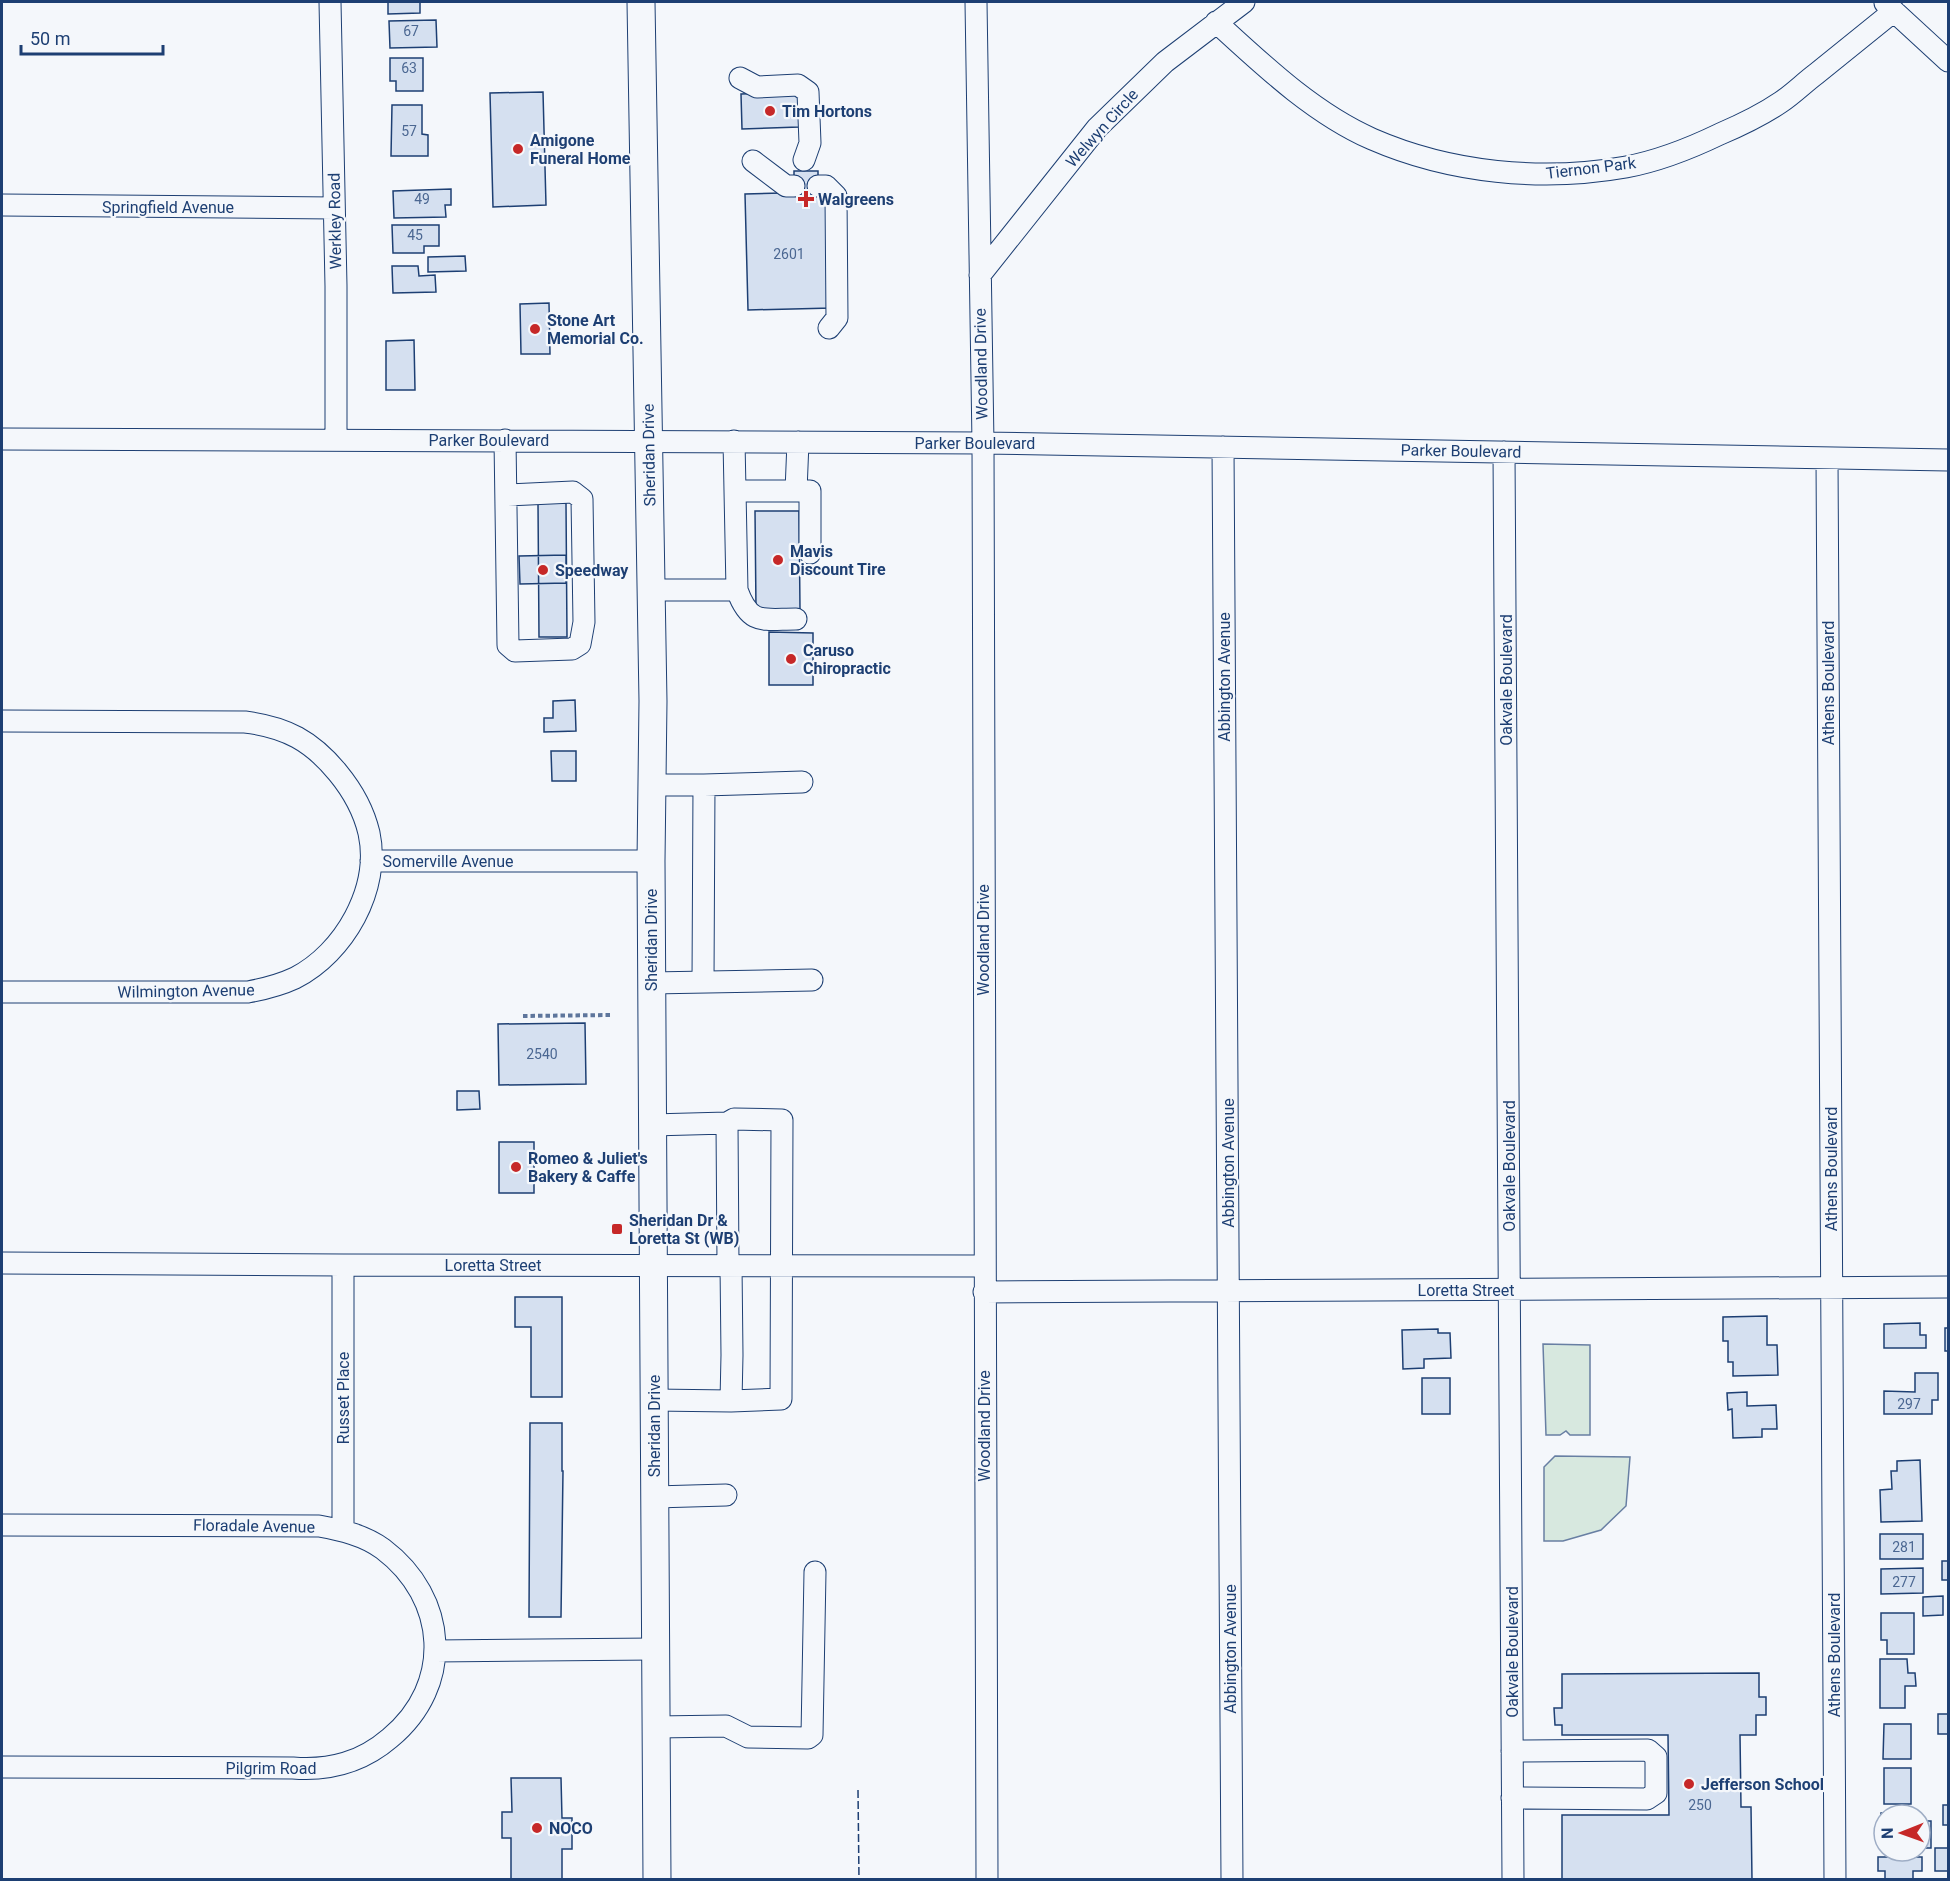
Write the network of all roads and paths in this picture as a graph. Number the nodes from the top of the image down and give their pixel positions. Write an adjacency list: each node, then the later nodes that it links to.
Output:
1 (330, 2): 14 (street, Werkley Road)
2 (641, 2): 20 (main road, Sheridan Drive)
3 (976, 2): 15 (street, Woodland Drive)
4 (1244, 2): 6 (street, Welwyn Circle)
5 (1888, 6): 6 (street, Tiernon Park); 7 (street)
6 (1216, 21): 15 (street, Welwyn Circle)
7 (1948, 61)
8 (740, 78): 9 (street)
9 (804, 160)
10 (753, 161): 11 (street)
11 (794, 186)
12 (818, 186): 16 (street)
13 (2, 205): 14 (street, Springfield Avenue)
14 (334, 208): 18 (street, Werkley Road)
15 (980, 275): 23 (street, Woodland Drive)
16 (829, 327)
17 (2, 439): 18 (street, Parker Boulevard)
18 (336, 440): 19 (street, Parker Boulevard)
19 (505, 440): 20 (street, Parker Boulevard); 30 (street)
20 (649, 441): 21 (street, Parker Boulevard); 32 (main road, Sheridan Drive)
21 (734, 441): 22 (street, Parker Boulevard); 28 (street)
22 (798, 442): 23 (street, Parker Boulevard); 29 (street)
23 (983, 443): 24 (street, Parker Boulevard); 54 (street, Woodland Drive)
24 (1223, 447): 25 (street, Parker Boulevard); 58 (street, Abbington Avenue)
25 (1504, 452): 26 (street, Parker Boulevard); 57 (street, Oakvale Boulevard)
26 (1827, 458): 27 (street, Parker Boulevard); 55 (street, Athens Boulevard)
27 (1948, 460)
28 (735, 491): 29 (street); 33 (street)
29 (796, 491): 31 (street)
30 (506, 495): 30 (street)
31 (810, 553)
32 (651, 590): 33 (street); 38 (main road, Sheridan Drive)
33 (737, 590): 34 (street)
34 (796, 618)
35 (2, 721): 39 (street, Somerville Avenue)
36 (802, 782): 37 (street)
37 (704, 784): 38 (street); 42 (street)
38 (652, 785): 40 (main road, Sheridan Drive)
39 (371, 861): 40 (street, Somerville Avenue); 44 (street, Wilmington Avenue)
40 (651, 861): 43 (main road, Sheridan Drive)
41 (812, 980): 42 (street)
42 (703, 981): 43 (street)
43 (651, 983): 48 (main road, Sheridan Drive)
44 (2, 992)
45 (523, 1016): 46 (path)
46 (610, 1016)
47 (727, 1123): 48 (street); 52 (street); 53 (street)
48 (652, 1125): 51 (main road, Sheridan Drive)
49 (2, 1263): 50 (street, Loretta Street)
50 (343, 1265): 51 (street, Loretta Street); 65 (street, Russet Place)
51 (653, 1265): 52 (street, Loretta Street); 60 (main road, Sheridan Drive)
52 (729, 1265): 53 (street, Loretta Street); 61 (street)
53 (782, 1265): 54 (street, Loretta Street); 61 (street)
54 (984, 1266): 59 (street, Woodland Drive)
55 (1832, 1287): 56 (street, Loretta Street); 57 (street, Loretta Street); 77 (street, Athens Boulevard)
56 (1948, 1287)
57 (1509, 1289): 58 (street, Loretta Street); 70 (street, Oakvale Boulevard)
58 (1229, 1291): 59 (street, Loretta Street); 75 (street, Abbington Avenue)
59 (984, 1292): 74 (street, Woodland Drive)
60 (654, 1400): 61 (street); 63 (main road, Sheridan Drive)
61 (730, 1401)
62 (726, 1495): 63 (street)
63 (655, 1497): 67 (main road, Sheridan Drive)
64 (2, 1525): 65 (street, Floradale Avenue)
65 (343, 1530): 68 (street, Floradale Avenue)
66 (815, 1572): 69 (street)
67 (656, 1649): 68 (street); 69 (main road, Sheridan Drive)
68 (435, 1651): 71 (street, Pilgrim Road)
69 (656, 1727): 73 (main road, Sheridan Drive)
70 (1512, 1751): 72 (street, Oakvale Boulevard); 72 (street)
71 (2, 1767)
72 (1512, 1798): 76 (street, Oakvale Boulevard)
73 (657, 1880)
74 (987, 1880)
75 (1232, 1880)
76 (1513, 1880)
77 (1835, 1880)

